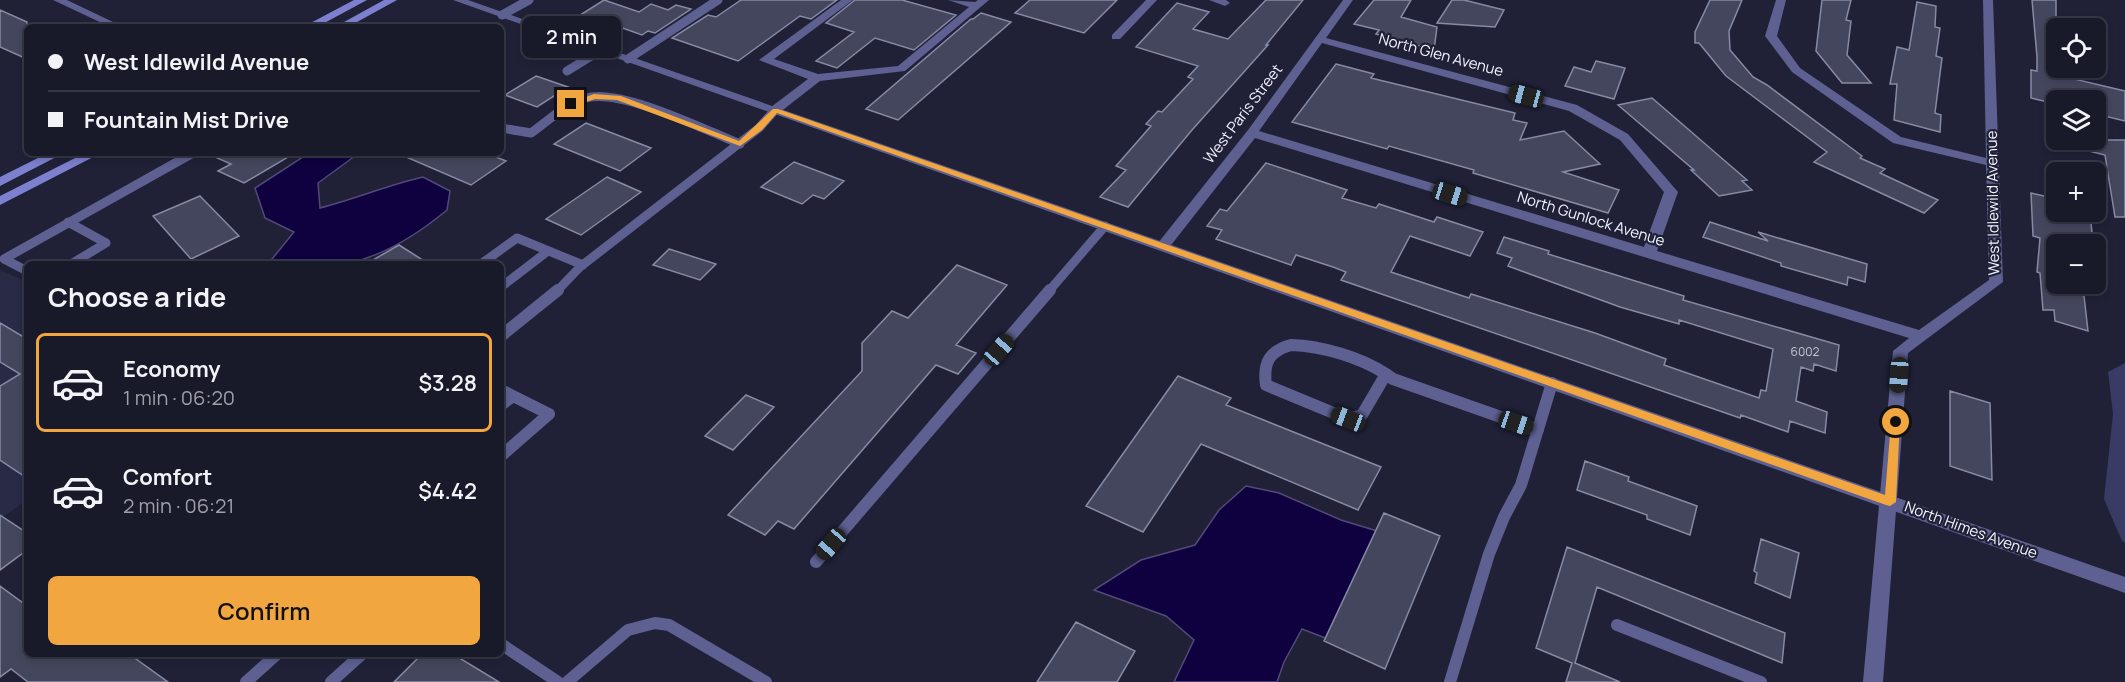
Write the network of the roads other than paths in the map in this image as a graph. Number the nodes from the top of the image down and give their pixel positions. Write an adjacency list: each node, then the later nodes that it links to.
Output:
1 (58, 0): 15 (street)
2 (362, 0): 16 (main road)
3 (392, 0): 17 (main road)
4 (458, 0): 14 (street, North Himes Avenue)
5 (529, 0): 14 (lane)
6 (718, 0): 21 (lane)
7 (848, 0): 23 (street)
8 (953, 0): 13 (street)
9 (1152, 0): 18 (street)
10 (1348, 0): 19 (street, West Paris Street)
11 (1781, 0): 31 (street)
12 (1988, 0): 31 (street, West Idlewild Avenue)
13 (980, 3): 23 (street)
14 (502, 15): 20 (street, North Himes Avenue)
15 (108, 22)
16 (314, 24)
17 (346, 24)
18 (1116, 37)
19 (1319, 39): 26 (street, West Paris Street); 38 (street, North Glen Avenue)
20 (601, 50): 21 (street, North Himes Avenue); 22 (lane)
21 (628, 59): 24 (street, North Himes Avenue)
22 (567, 71)
23 (817, 78): 24 (street)
24 (775, 110): 27 (lane); 35 (street, North Himes Avenue)
25 (504, 128): 27 (lane)
26 (1252, 133): 36 (street, West Paris Street); 38 (street, North Gunlock Avenue)
27 (740, 144): 41 (lane)
28 (52, 156): 32 (main road)
29 (89, 156): 33 (main road)
30 (188, 156): 34 (lane)
31 (1993, 163): 45 (street, West Idlewild Avenue)
32 (0, 182)
33 (0, 201)
34 (68, 222): 39 (lane); 42 (lane)
35 (1105, 226): 36 (street, North Himes Avenue); 54 (lane)
36 (1163, 246): 47 (street, North Himes Avenue)
37 (548, 251): 40 (lane); 41 (lane); 43 (lane)
38 (1649, 254): 45 (street, North Gunlock Avenue)
39 (76, 261)
40 (485, 261)
41 (583, 265): 44 (lane)
42 (24, 269)
43 (504, 285)
44 (504, 334)
45 (1921, 336): 53 (street, West Idlewild Avenue)
46 (1386, 375): 46 (lane); 51 (lane)
47 (1552, 383): 51 (lane); 53 (street, North Himes Avenue)
48 (504, 392): 49 (lane)
49 (513, 396): 50 (lane); 52 (lane)
50 (504, 403)
51 (1538, 430): 65 (lane)
52 (504, 453)
53 (1890, 502): 55 (street, North Himes Avenue); 67 (street, West Idlewild Avenue)
54 (816, 562)
55 (2125, 585)
56 (1617, 625): 66 (lane)
57 (504, 646): 62 (lane)
58 (274, 657): 60 (lane)
59 (359, 657): 61 (lane)
60 (246, 682)
61 (331, 682)
62 (558, 682)
63 (567, 682): 64 (lane)
64 (766, 682)
65 (1450, 682)
66 (1761, 682)
67 (1873, 682)

